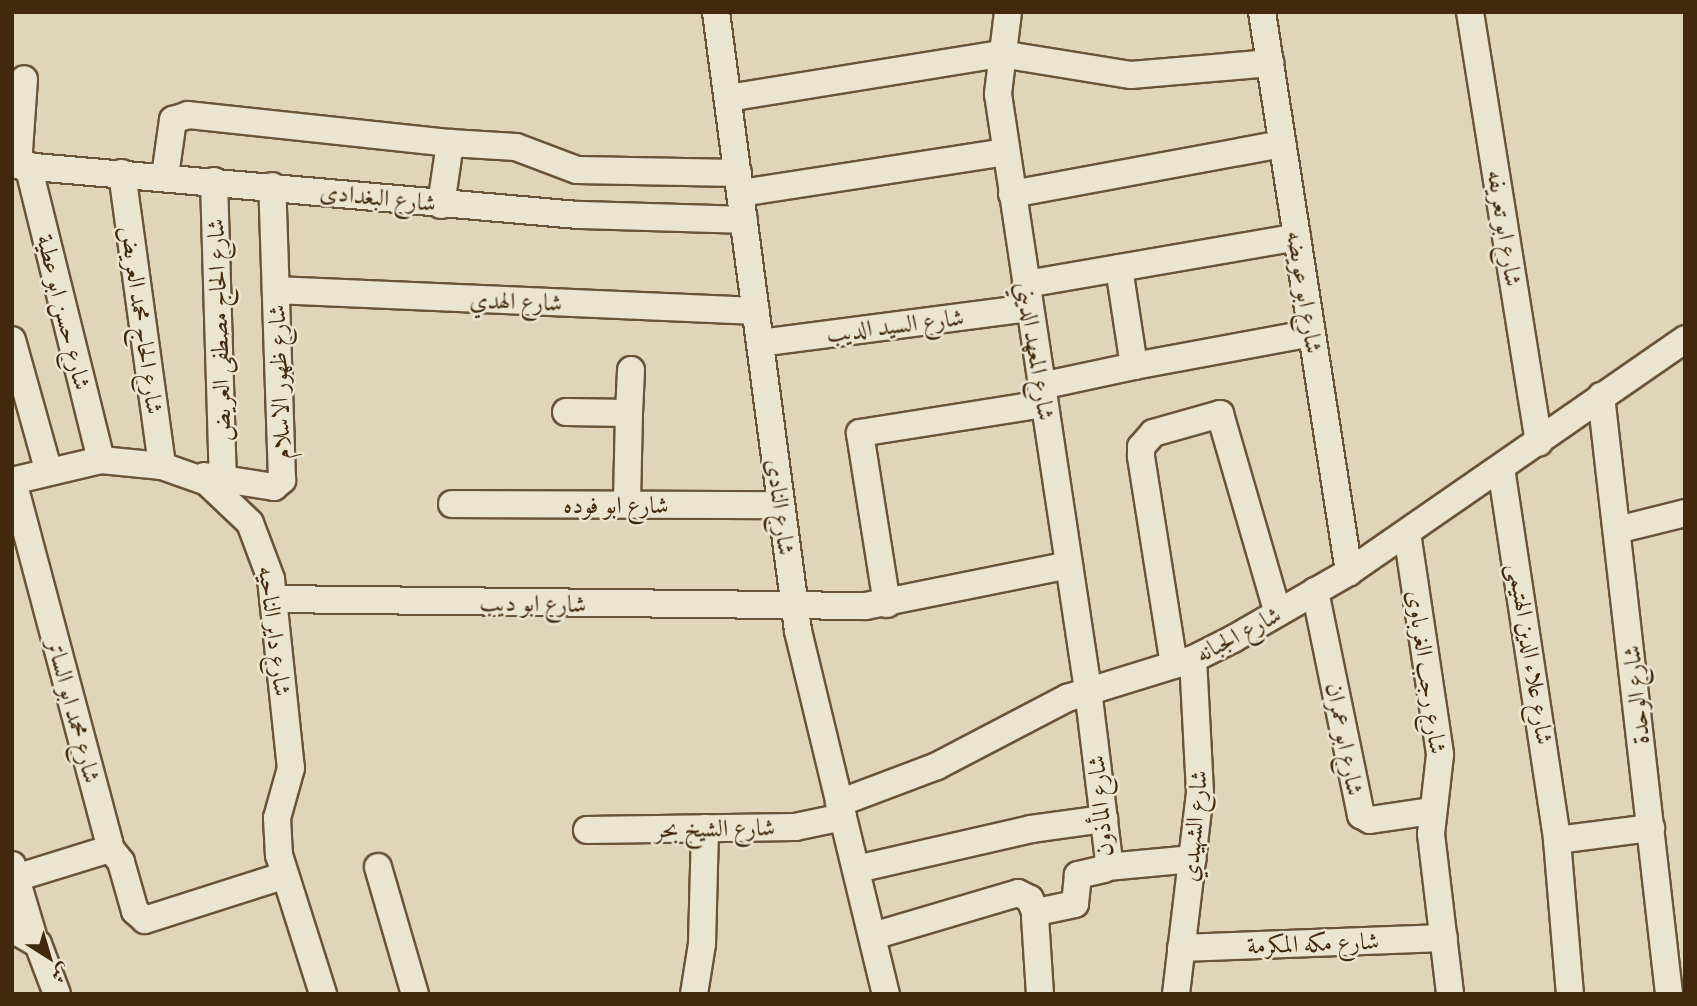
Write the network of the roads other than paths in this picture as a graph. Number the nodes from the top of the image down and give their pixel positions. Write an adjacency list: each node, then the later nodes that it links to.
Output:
1 (716, 12): 8 (street, شارع النادى)
2 (1008, 12): 5 (street, شارع المعهد الديني)
3 (1262, 12): 6 (street, شارع ابو عويضه)
4 (1470, 12): 36 (street, شارع ابو تعريفه)
5 (1001, 54): 6 (street); 8 (street); 11 (street, شارع المعهد الديني)
6 (1270, 63): 10 (street, شارع ابو عويضه)
7 (24, 79): 12 (street, شارع حسن ابو عطية)
8 (728, 98): 16 (street, شارع النادى)
9 (450, 143): 14 (street); 16 (street); 19 (street)
10 (1282, 144): 18 (street); 21 (street, شارع ابو عويضه)
11 (1005, 152): 16 (street); 18 (street, شارع المعهد الديني)
12 (20, 165): 13 (street, شارع البغدادى); 37 (street, شارع حسن ابو عطية)
13 (122, 173): 14 (street, شارع البغدادى); 38 (street, شارع الحاج محمد العريض)
14 (164, 176): 15 (street, شارع البغدادى)
15 (214, 181): 17 (street, شارع البغدادى); 42 (street, شارع الحاج مصطفى العريض)
16 (739, 183): 20 (street, شارع النادى)
17 (272, 186): 19 (street, شارع البغدادى); 23 (street, شارع ظهور الاسلام)
18 (1012, 194): 24 (street, شارع المعهد الديني)
19 (442, 205): 20 (street, شارع البغدادى)
20 (744, 220): 25 (street, شارع النادى)
21 (1297, 237): 22 (street, شارع السيد الديب); 26 (street, شارع ابو عويضه)
22 (1119, 268): 24 (street, شارع السيد الديب); 30 (street)
23 (276, 290): 25 (street, شارع الهدي); 42 (street, شارع ظهور الاسلام)
24 (1027, 296): 29 (street, شارع السيد الديب); 32 (street, شارع المعهد الديني)
25 (756, 311): 29 (street, شارع النادى)
26 (1312, 333): 30 (street); 51 (street, شارع ابو عويضه)
27 (1685, 339): 33 (street, شارع الجبانه)
28 (12, 340): 40 (street)
29 (760, 343): 46 (street, شارع النادى)
30 (1133, 366): 32 (street)
31 (631, 370): 35 (street)
32 (1043, 395): 50 (street, شارع المعهد الديني); 54 (street)
33 (1601, 396): 36 (street, شارع الجبانه); 48 (street, شارع الوحدة)
34 (566, 412): 35 (street)
35 (629, 413): 45 (street)
36 (1539, 443): 39 (street, شارع الجبانه)
37 (100, 460): 38 (street, شارع داير الناحيه); 40 (street, شارع داير الناحيه)
38 (162, 466): 41 (street, شارع داير الناحيه)
39 (1501, 468): 49 (street, شارع الجبانه); 65 (street, شارع علاء الدين الهتيمى)
40 (48, 469): 43 (street, شارع داير الناحيه)
41 (188, 474): 42 (street, شارع ظهور الاسلام); 53 (street, شارع داير الناحيه)
42 (223, 480)
43 (12, 481): 66 (street, شارع محمد ابو الساتر)
44 (452, 504): 45 (street, شارع ابو فوده)
45 (627, 504): 46 (street, شارع ابو فوده)
46 (781, 505): 55 (street, شارع النادى)
47 (1685, 513): 48 (street)
48 (1617, 530): 63 (street, شارع الوحدة)
49 (1407, 533): 51 (street, شارع الجبانه); 60 (street, شارع رجب الغرباوى)
50 (1069, 565): 54 (street, شارع ابو ديب); 58 (street, شارع المعهد الديني)
51 (1349, 572): 52 (street, شارع الجبانه)
52 (1315, 591): 56 (street, شارع الجبانه); 60 (street, شارع ابو عمران)
53 (273, 599): 55 (street, شارع ابو ديب); 72 (street, شارع داير الناحيه)
54 (887, 604): 55 (street, شارع ابو ديب)
55 (794, 607): 59 (street, شارع النادى)
56 (1278, 613): 57 (street, شارع الجبانه); 57 (street, شارع الشهيدي)
57 (1183, 662): 58 (street, شارع الجبانه); 67 (street, شارع الشهيدي)
58 (1088, 690): 59 (street, شارع الجبانه); 61 (street, شارع المأذون)
59 (841, 810): 62 (street, شارع الشيخ بحر); 70 (street, شارع النادى)
60 (1432, 811): 76 (street, شارع رجب الغرباوى)
61 (1104, 819): 69 (street, شارع المأذون); 70 (street)
62 (705, 828): 64 (street, شارع الشيخ بحر); 81 (street)
63 (1651, 828): 65 (street); 87 (street, شارع الوحدة)
64 (587, 830)
65 (1557, 840): 86 (street, شارع علاء الدين الهتيمى)
66 (108, 847): 71 (street); 72 (street, شارع محمد ابو الساتر)
67 (1193, 859): 69 (street); 77 (street, شارع الشهيدي)
68 (378, 867): 80 (street)
69 (1107, 867): 73 (street, شارع المأذون)
70 (857, 869): 75 (street, شارع النادى)
71 (14, 872): 74 (street)
72 (284, 876): 79 (street, شارع داير الناحيه)
73 (1036, 915): 75 (street); 83 (street)
74 (23, 934): 78 (street)
75 (873, 936): 82 (street, شارع النادى)
76 (1444, 938): 77 (street, شارع مكه المكرمة); 85 (street, شارع رجب الغرباوى)
77 (1181, 948): 84 (street, شارع الشهيدي)
78 (57, 994)
79 (323, 994)
80 (415, 994)
81 (694, 994)
82 (886, 994)
83 (1040, 994)
84 (1176, 994)
85 (1451, 994)
86 (1570, 994)
87 (1669, 994)

